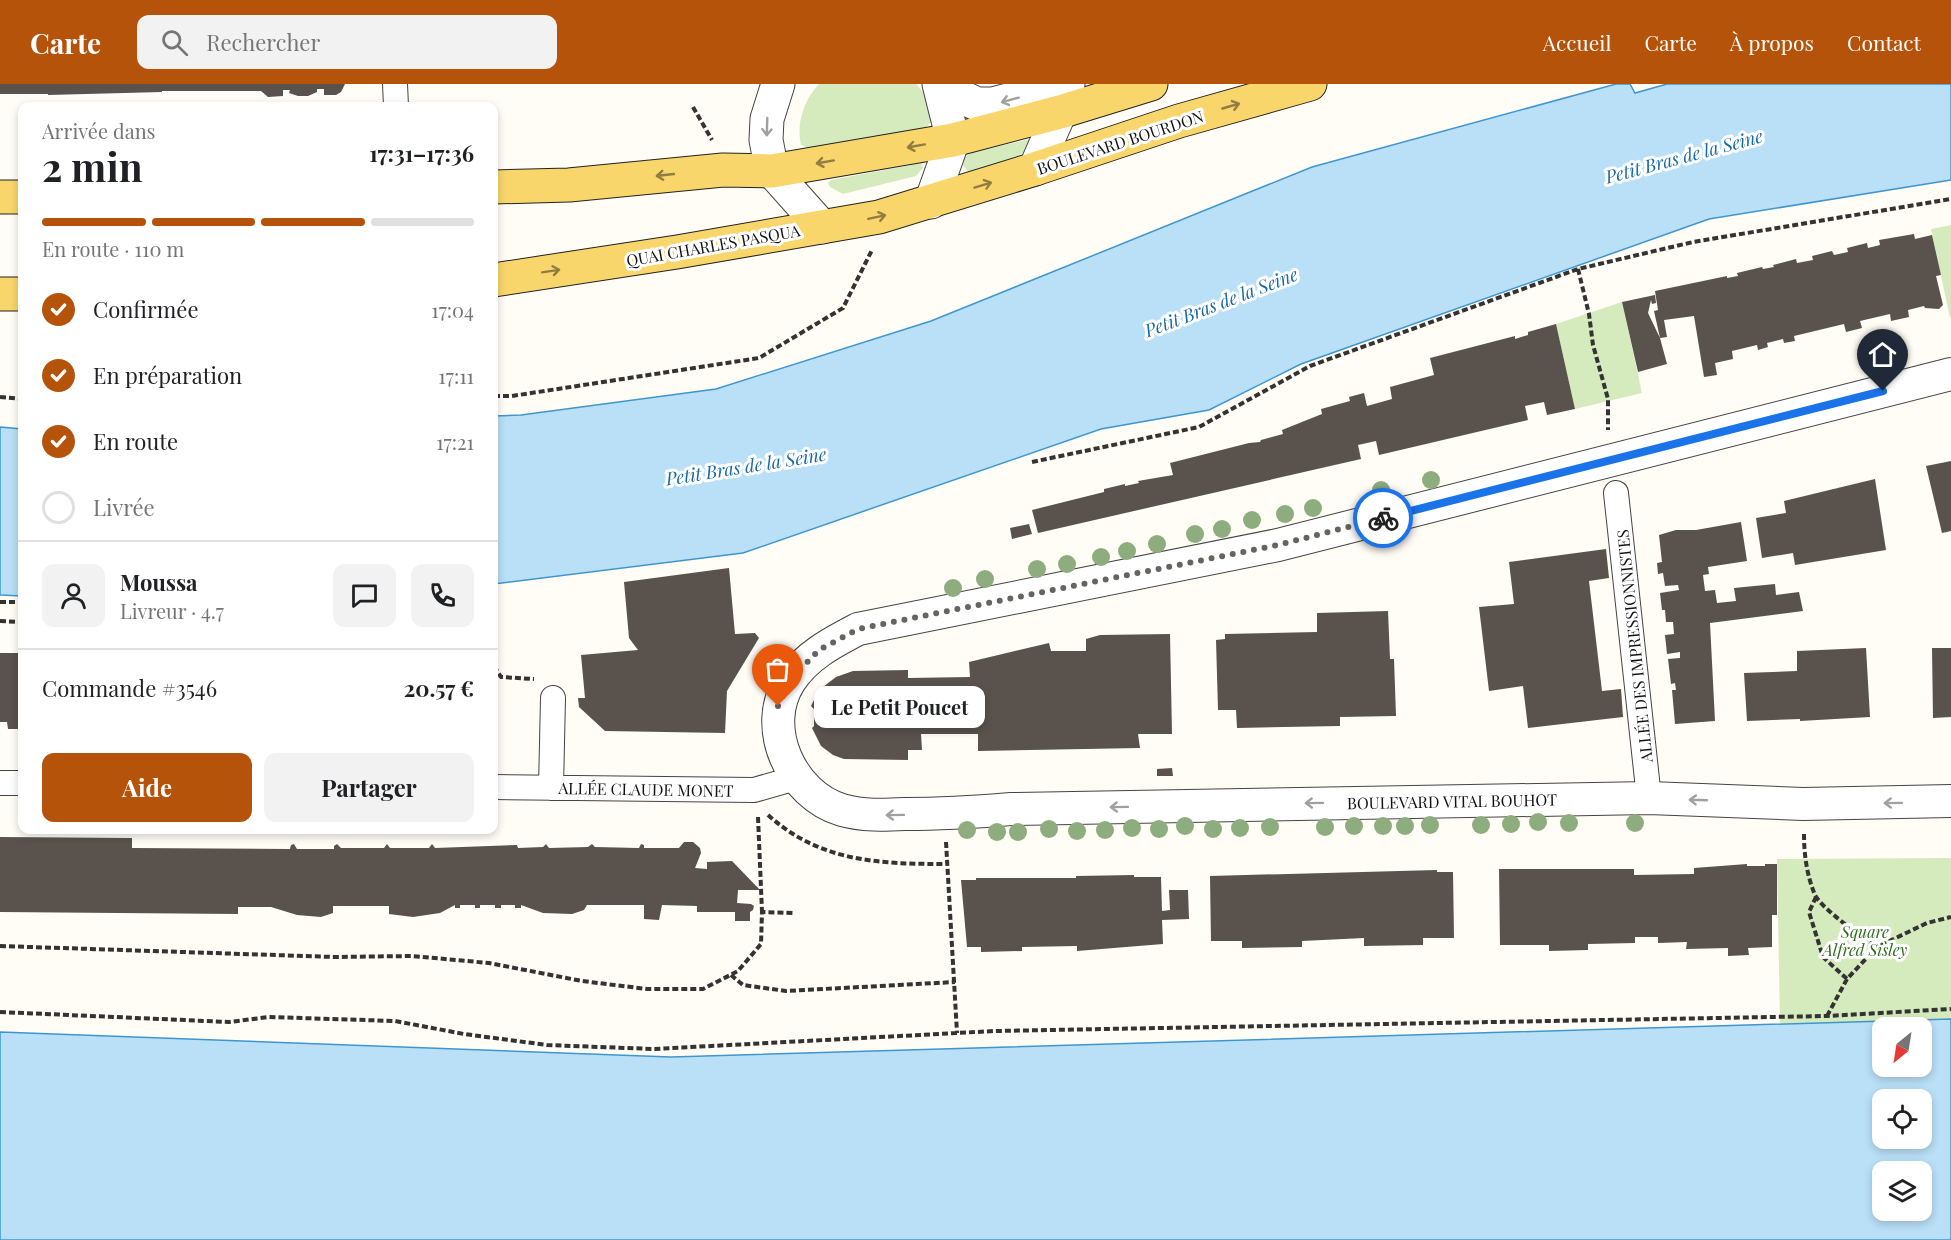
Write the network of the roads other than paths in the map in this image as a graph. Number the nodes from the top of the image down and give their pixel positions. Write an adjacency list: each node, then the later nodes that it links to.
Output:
1 (395, 84): 7 (street)
2 (778, 84): 10 (street, one-way to 10)
3 (1310, 84): 9 (main road, BOULEVARD BOURDON, one-way to 3)
4 (940, 86): 6 (street, one-way to 4); 8 (street)
5 (1125, 87): 6 (main road)
6 (1065, 91): 8 (main road); 9 (street)
7 (396, 102)
8 (953, 140): 10 (main road, one-way to 10); 14 (street)
9 (1035, 169): 14 (main road, BOULEVARD BOURDON, one-way to 9)
10 (772, 171): 11 (main road, one-way to 11); 15 (street)
11 (498, 187)
12 (0, 197): 13 (main road)
13 (18, 197)
14 (931, 202): 15 (main road, QUAI CHARLES PASQUA, one-way to 14)
15 (822, 226): 16 (main road, QUAI CHARLES PASQUA, one-way to 15)
16 (498, 279)
17 (0, 294): 18 (main road)
18 (18, 294)
19 (1951, 374): 22 (street)
20 (1616, 494): 27 (street, ALLÉE DES IMPRESSIONNISTES)
21 (553, 698): 26 (street)
22 (796, 778): 26 (street, ALLÉE CLAUDE MONET); 27 (street, BOULEVARD VITAL BOUHOT, one-way to 22)
23 (0, 783): 24 (street)
24 (18, 783)
25 (498, 787): 26 (street, ALLÉE CLAUDE MONET)
26 (551, 788)
27 (1649, 798): 28 (street, BOULEVARD VITAL BOUHOT, one-way to 27)
28 (1951, 801)

